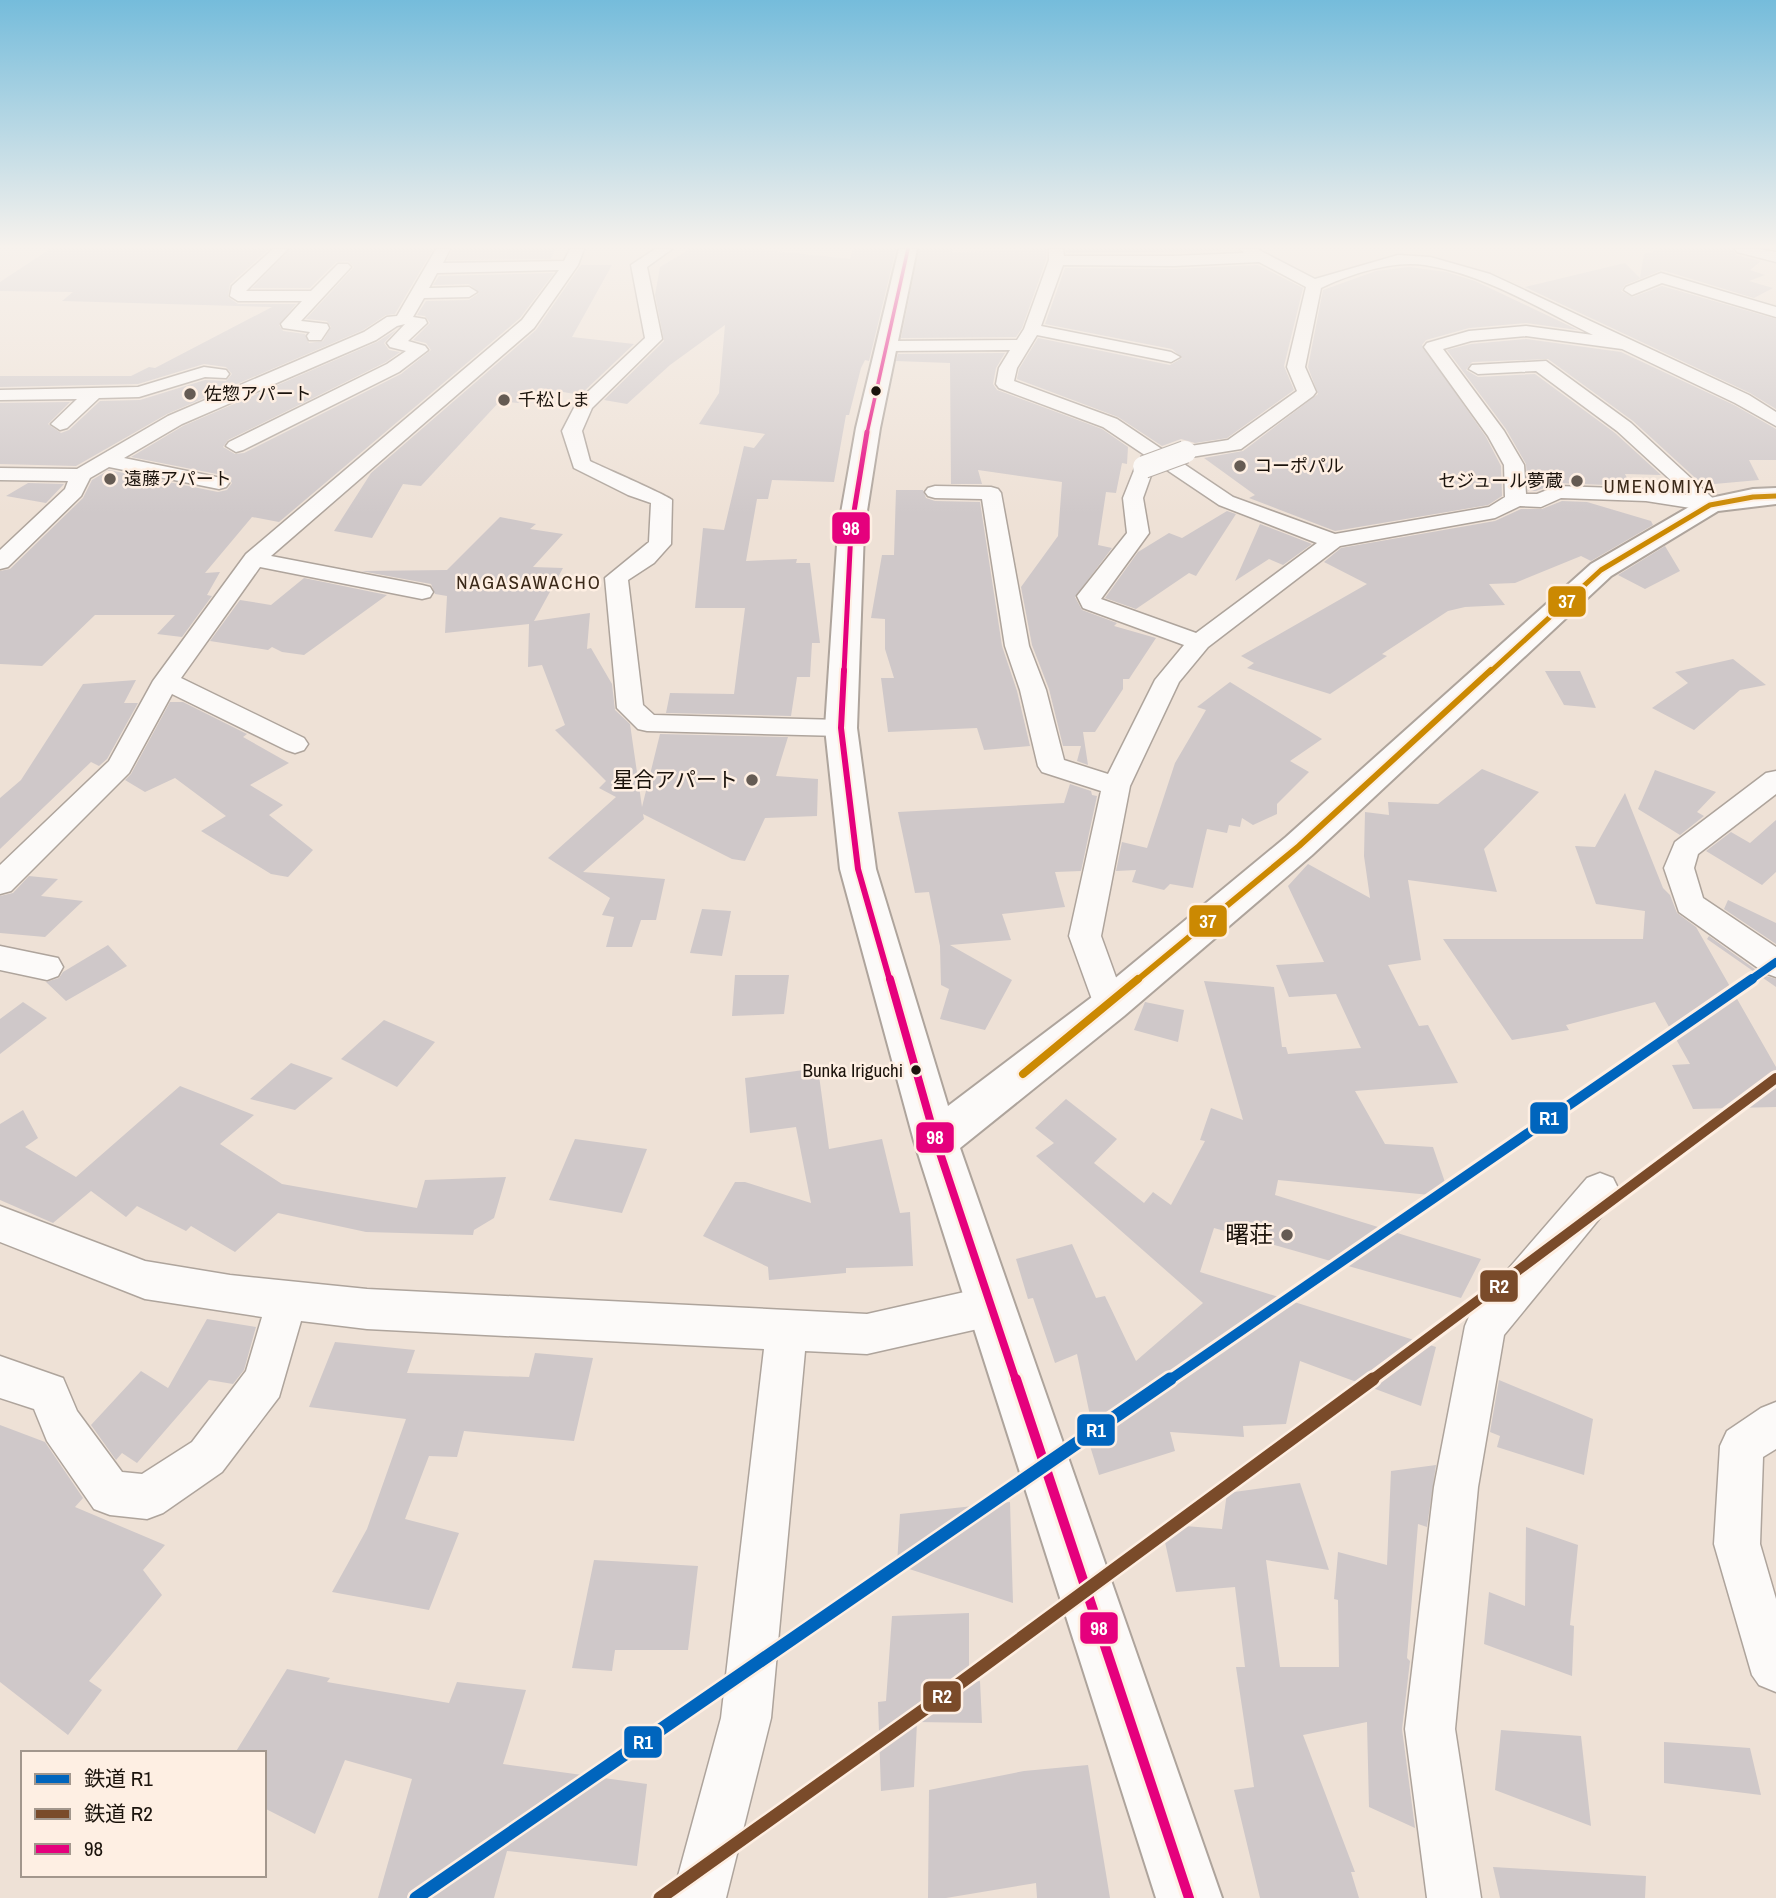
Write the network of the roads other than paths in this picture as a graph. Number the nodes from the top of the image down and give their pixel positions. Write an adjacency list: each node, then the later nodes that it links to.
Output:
1 (366, 338): 23 (street)
2 (403, 338): 22 (street)
3 (512, 338): 32 (street)
4 (654, 338): 37 (street)
5 (890, 338): 14 (street)
6 (1027, 338): 13 (street)
7 (1075, 338): 15 (street)
8 (1302, 338): 35 (street, bridge)
9 (1464, 338): 29 (street)
10 (1577, 338): 12 (street)
11 (1612, 338): 12 (street)
12 (1626, 344): 20 (street)
13 (1022, 345): 14 (street); 31 (street)
14 (888, 346): 37 (street)
15 (1171, 357)
16 (1478, 369): 30 (street)
17 (220, 374): 18 (street)
18 (94, 393): 19 (street); 21 (street)
19 (0, 395)
20 (1776, 420)
21 (61, 424)
22 (236, 446)
23 (109, 461): 25 (street); 26 (street)
24 (0, 474): 25 (street)
25 (81, 475): 33 (street)
26 (219, 483)
27 (935, 492): 40 (street)
28 (1776, 496): 30 (street)
29 (1517, 499): 30 (street); 31 (street)
30 (1710, 505): 45 (street)
31 (1333, 541): 35 (street)
32 (254, 559): 34 (street); 36 (street)
33 (0, 562)
34 (422, 592)
35 (1199, 642): 40 (street)
36 (166, 681): 38 (street); 41 (street)
37 (841, 728): 46 (street)
38 (295, 744)
39 (1776, 780): 43 (street)
40 (1116, 786): 45 (street)
41 (0, 883)
42 (0, 958): 44 (street)
43 (1776, 964)
44 (47, 967)
45 (1110, 1005): 46 (street)
46 (936, 1141): 50 (street)
47 (1600, 1190): 57 (street)
48 (0, 1224): 49 (street)
49 (287, 1300): 51 (street); 52 (street)
50 (991, 1306): 51 (street); 56 (street)
51 (787, 1329): 55 (street)
52 (0, 1377)
53 (1776, 1423): 54 (street)
54 (1776, 1668)
55 (699, 1898)
56 (1189, 1898)
57 (1454, 1898)

